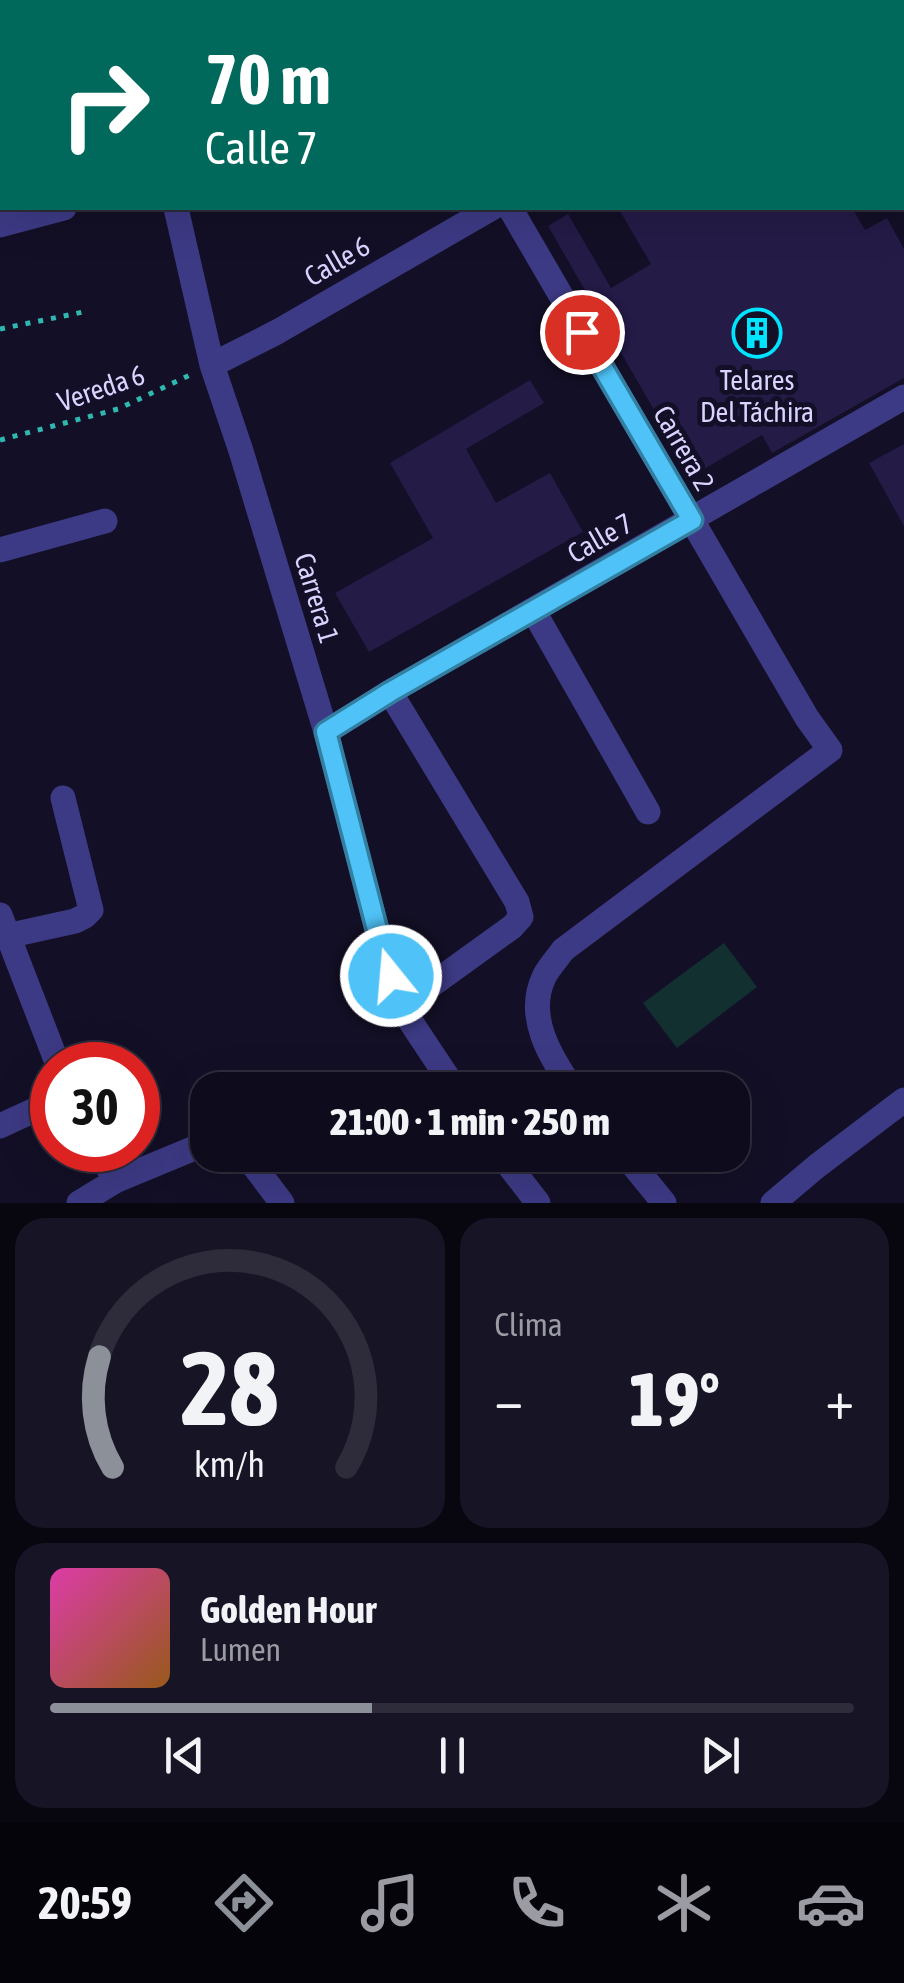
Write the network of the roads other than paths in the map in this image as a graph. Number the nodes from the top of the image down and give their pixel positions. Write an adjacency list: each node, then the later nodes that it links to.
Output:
1 (56, 210): 5 (street)
2 (176, 210): 6 (street, Carrera 1)
3 (489, 210): 6 (street, Calle 6)
4 (511, 210): 8 (street, Carrera 2)
5 (0, 225)
6 (212, 365): 13 (street, Carrera 1)
7 (904, 396): 8 (street, Calle 7)
8 (692, 520): 11 (street, Calle 7); 20 (street, Carrera 2)
9 (105, 521): 10 (street)
10 (0, 550)
11 (533, 610): 12 (street, Calle 7); 15 (street)
12 (390, 692): 13 (street, Calle 7); 17 (street)
13 (326, 732): 17 (street, Carrera 1)
14 (62, 798): 16 (street)
15 (648, 812)
16 (3, 925): 18 (street)
17 (400, 1007): 19 (street, Carrera 1)
18 (49, 1042)
19 (444, 1072)
20 (561, 1072)
21 (904, 1100): 32 (street)
22 (30, 1112): 23 (street)
23 (0, 1126)
24 (190, 1150): 28 (street)
25 (259, 1172): 29 (street)
26 (515, 1172): 30 (street)
27 (639, 1172): 31 (street)
28 (99, 1195)
29 (282, 1203)
30 (538, 1203)
31 (664, 1203)
32 (774, 1203)

